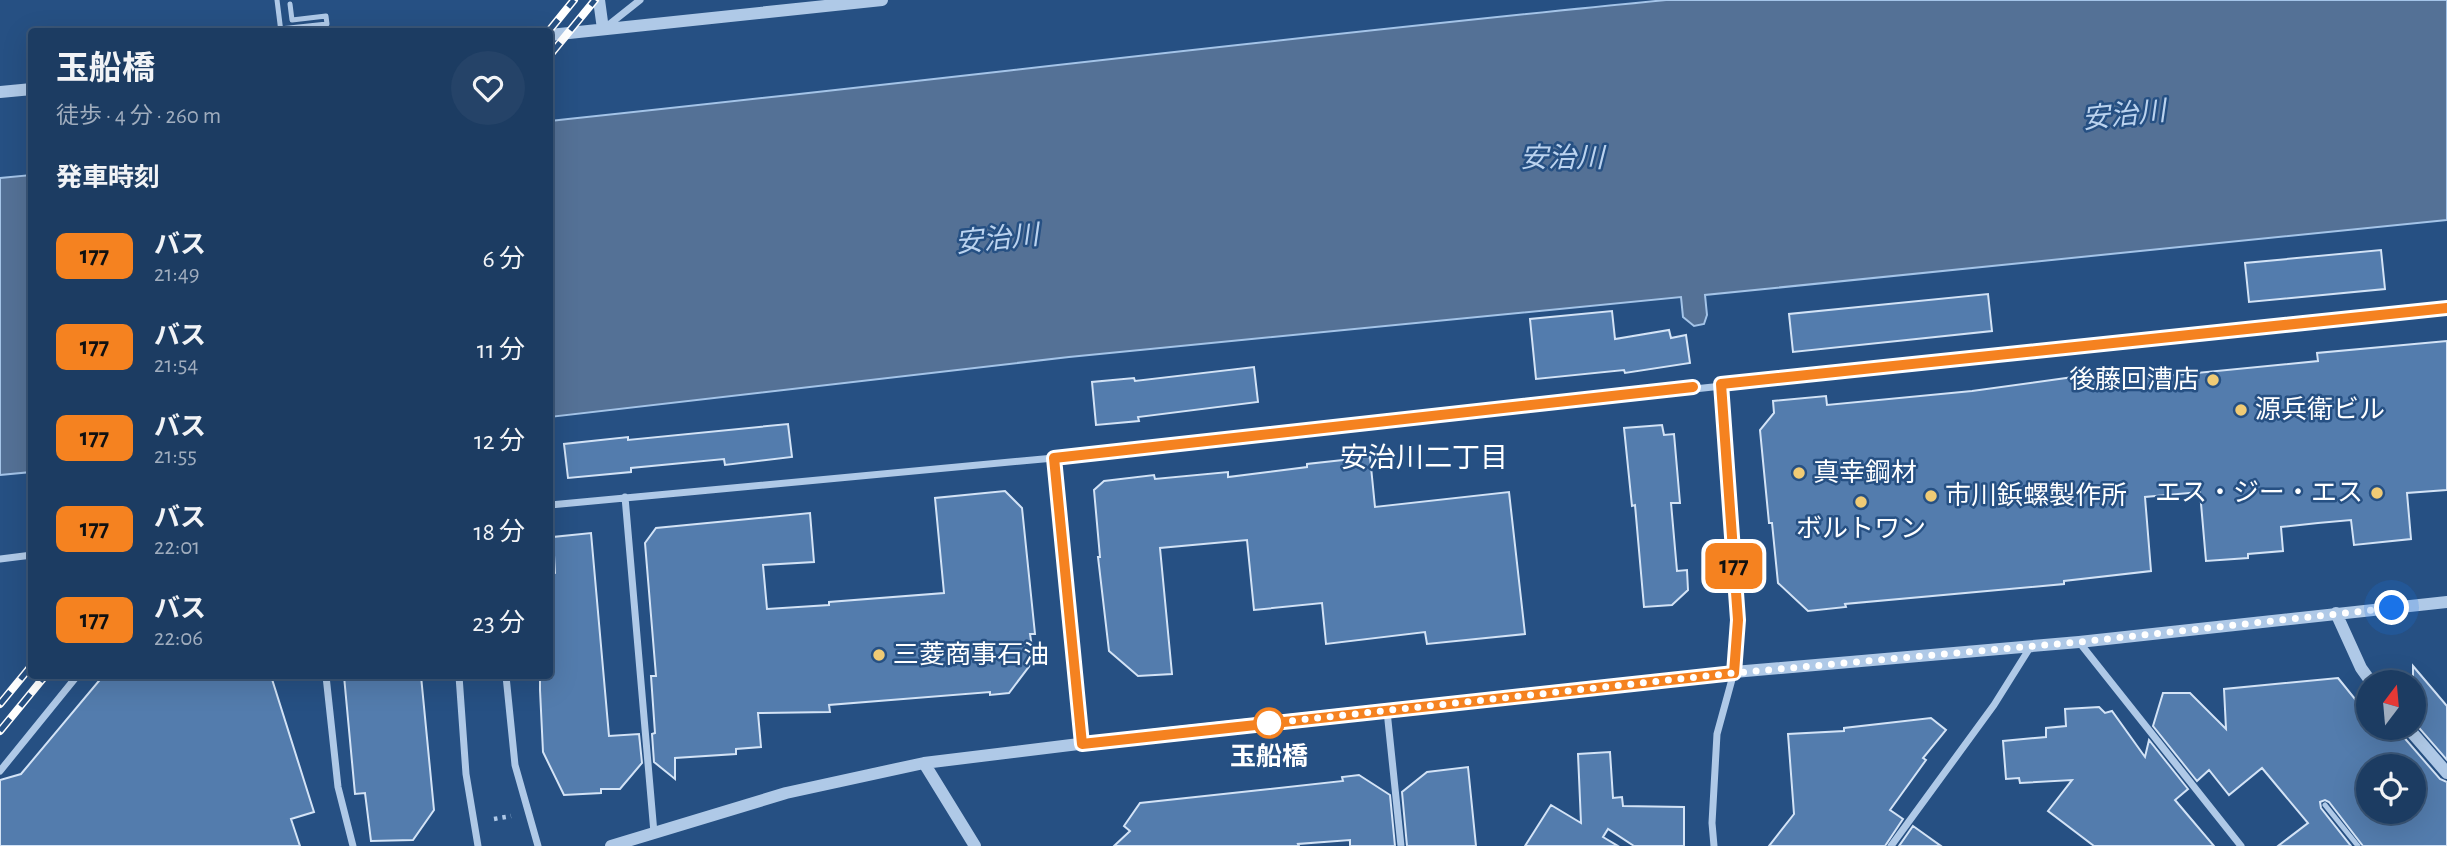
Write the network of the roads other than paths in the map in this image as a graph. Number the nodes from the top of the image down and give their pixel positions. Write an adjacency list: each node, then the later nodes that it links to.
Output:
1 (277, 0): 6 (lane)
2 (600, 0): 8 (street)
3 (640, 0): 8 (street)
4 (883, 0): 8 (street)
5 (290, 4): 7 (lane)
6 (281, 28)
7 (296, 28)
8 (603, 29): 9 (street)
9 (553, 35)
10 (28, 89): 11 (street)
11 (0, 92)
12 (2447, 308): 13 (street)
13 (1721, 384): 14 (street); 24 (street)
14 (1054, 458): 15 (street); 31 (street)
15 (625, 497): 16 (street); 36 (street)
16 (553, 505)
17 (28, 556): 18 (street)
18 (0, 559)
19 (2447, 602): 20 (street)
20 (2336, 613): 21 (street); 23 (street)
21 (2079, 642): 22 (street); 45 (street)
22 (2031, 645): 24 (street); 44 (street)
23 (2362, 670)
24 (1734, 673): 29 (street); 43 (street)
25 (75, 679): 33 (street)
26 (326, 679): 37 (street)
27 (458, 679): 38 (street)
28 (506, 679): 39 (street)
29 (1387, 711): 31 (street); 42 (street)
30 (2418, 740): 34 (street)
31 (1082, 744): 32 (street)
32 (924, 763): 36 (street); 41 (street)
33 (0, 771)
34 (2447, 774)
35 (2325, 805): 46 (lane)
36 (654, 833): 40 (street)
37 (353, 846)
38 (478, 846)
39 (538, 846)
40 (611, 846)
41 (975, 846)
42 (1401, 846)
43 (1714, 846)
44 (1891, 846)
45 (2241, 846)
46 (2358, 846)

